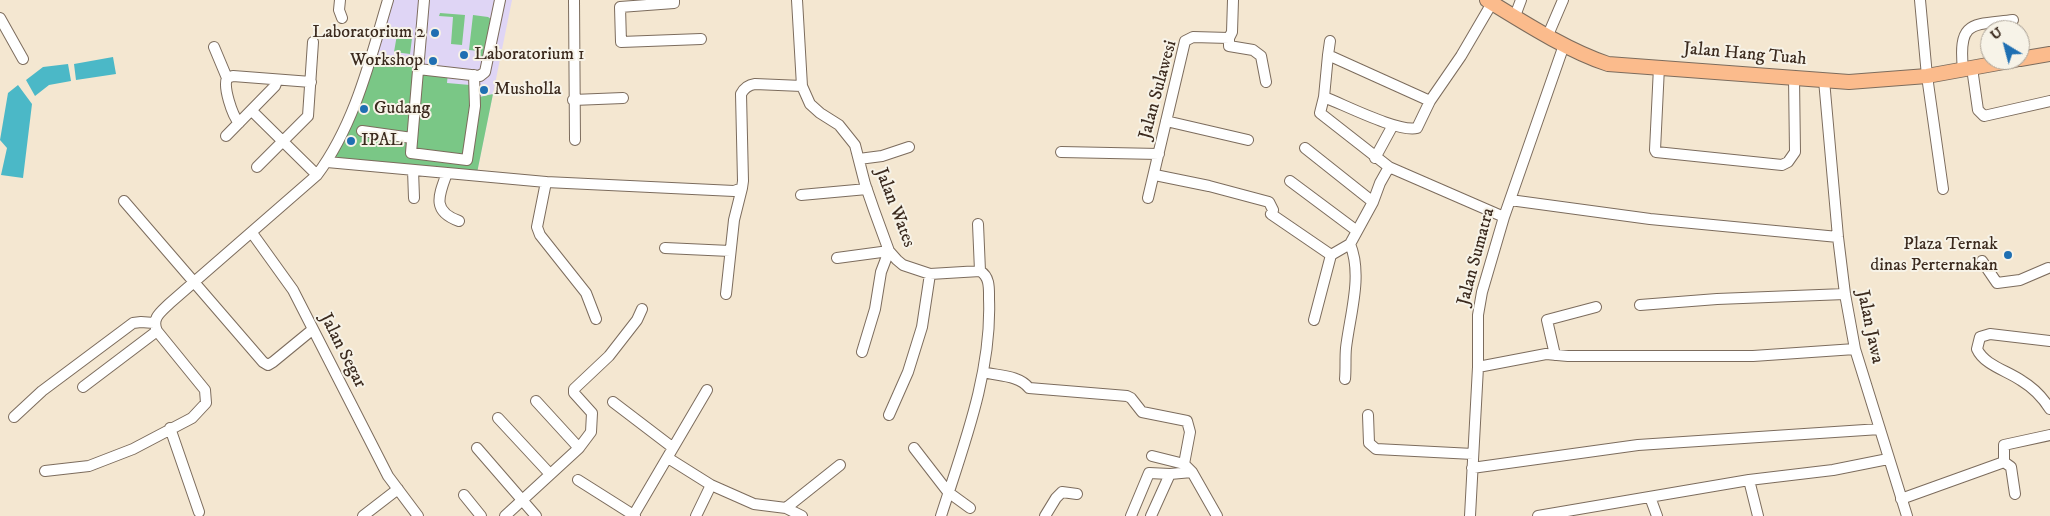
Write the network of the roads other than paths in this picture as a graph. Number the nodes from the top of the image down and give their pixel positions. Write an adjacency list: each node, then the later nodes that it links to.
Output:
1 (340, 0): 15 (street)
2 (388, 0): 62 (street)
3 (424, 0): 31 (street)
4 (496, 0): 32 (street)
5 (574, 0): 43 (street)
6 (674, 0): 19 (street)
7 (797, 0): 40 (street, Jalan Wates)
8 (1234, 0): 18 (street)
9 (1521, 0): 13 (street)
10 (1563, 0): 17 (street)
11 (1920, 0): 33 (street)
12 (1489, 2): 13 (main road, Jalan Hang Tuah); 44 (street)
13 (1515, 16): 17 (main road, Jalan Hang Tuah)
14 (0, 18): 27 (street)
15 (342, 18)
16 (1980, 24): 30 (street)
17 (1548, 35): 22 (main road, Jalan Hang Tuah)
18 (1229, 38): 39 (street); 47 (street, Jalan Sulawesi)
19 (701, 39)
20 (1330, 41): 25 (street)
21 (313, 42): 38 (street)
22 (1564, 45): 29 (main road, Jalan Hang Tuah); 77 (street, Jalan Sumatra)
23 (214, 47): 34 (street)
24 (2050, 54): 26 (main road)
25 (1328, 55): 41 (street); 44 (street)
26 (2030, 57)
27 (23, 59)
28 (1980, 66): 30 (main road, Jalan Hang Tuah)
29 (1659, 67): 35 (main road, Jalan Hang Tuah); 35 (street)
30 (1968, 68): 33 (main road, Jalan Hang Tuah); 45 (street)
31 (418, 69): 32 (street); 52 (street)
32 (474, 75): 52 (street)
33 (1927, 76): 36 (main road, Jalan Hang Tuah); 73 (street)
34 (227, 78): 37 (street); 48 (street)
35 (1794, 78): 36 (main road, Jalan Hang Tuah)
36 (1824, 80): 85 (street, Jalan Jawa)
37 (277, 81): 38 (street); 46 (street)
38 (310, 82): 55 (street)
39 (1266, 82)
40 (802, 86): 61 (street, Jalan Wates); 71 (street)
41 (1324, 96): 49 (street); 60 (street)
42 (623, 98): 43 (street)
43 (573, 100): 53 (street)
44 (1430, 100): 49 (street)
45 (2050, 102)
46 (252, 112): 48 (street); 55 (street)
47 (1166, 121): 54 (street); 59 (street, Jalan Sulawesi)
48 (240, 123): 51 (street)
49 (1393, 125): 60 (street)
50 (362, 131): 52 (street)
51 (226, 136)
52 (412, 138)
53 (575, 140)
54 (1248, 140)
55 (282, 142): 63 (street); 67 (street)
56 (909, 147): 61 (street)
57 (1305, 148): 79 (street)
58 (1061, 152): 59 (street)
59 (1159, 154): 68 (street, Jalan Sulawesi)
60 (1375, 158): 64 (street)
61 (859, 159): 72 (street, Jalan Wates)
62 (327, 162): 65 (street); 67 (street)
63 (257, 167)
64 (1389, 168): 79 (street); 80 (street)
65 (413, 170): 66 (street); 75 (street)
66 (447, 173): 70 (street); 81 (street)
67 (317, 175): 84 (street)
68 (1154, 175): 76 (street, Jalan Sulawesi); 90 (street)
69 (1290, 181): 83 (street)
70 (546, 182): 71 (street); 102 (street)
71 (742, 188): 88 (street)
72 (867, 189): 74 (street); 89 (street, Jalan Wates)
73 (1943, 189)
74 (801, 195)
75 (414, 198)
76 (1148, 198)
77 (1510, 200): 80 (street, Jalan Sumatra); 85 (street)
78 (124, 201): 96 (street)
79 (1373, 202): 83 (street)
80 (1504, 217): 110 (street, Jalan Sumatra)
81 (459, 221)
82 (978, 224): 94 (street)
83 (1357, 231): 86 (street)
84 (250, 234): 96 (street); 105 (street, Jalan Segar)
85 (1838, 237): 98 (street, Jalan Jawa)
86 (1350, 244): 90 (street); 112 (street)
87 (665, 248): 88 (street)
88 (730, 251): 97 (street)
89 (889, 251): 91 (street); 95 (street, Jalan Wates); 108 (street)
90 (1331, 255): 103 (street)
91 (837, 258)
92 (1982, 261): 93 (street)
93 (2049, 270)
94 (980, 271): 95 (street, Jalan Wates); 111 (street)
95 (930, 274): 119 (street)
96 (194, 282): 104 (street); 105 (street)
97 (726, 294)
98 (1845, 294): 99 (street); 107 (street, Jalan Jawa)
99 (1640, 305)
100 (1596, 307): 109 (street)
101 (642, 309): 127 (street)
102 (596, 319)
103 (1314, 320)
104 (156, 327): 113 (street); 120 (street); 122 (street)
105 (312, 330): 144 (street, Jalan Segar)
106 (2050, 341): 117 (street)
107 (1855, 349): 109 (street); 123 (street, Jalan Jawa)
108 (862, 352)
109 (1555, 355): 110 (street)
110 (1478, 367): 129 (street, Jalan Sumatra)
111 (983, 372): 134 (street); 145 (street)
112 (1345, 379)
113 (83, 387)
114 (707, 390): 125 (street)
115 (536, 400): 127 (street)
116 (613, 402): 125 (street)
117 (2050, 408)
118 (1368, 414): 129 (street)
119 (889, 415)
120 (14, 418)
121 (498, 418): 139 (street)
122 (170, 428): 137 (street); 154 (street)
123 (1880, 429): 132 (street, Jalan Jawa); 136 (street)
124 (2050, 435): 133 (street)
125 (672, 447): 131 (street)
126 (477, 448): 151 (street)
127 (579, 448): 139 (street)
128 (914, 448): 145 (street)
129 (1473, 454): 136 (street, Jalan Sumatra)
130 (1152, 456): 134 (street)
131 (668, 458): 143 (street); 160 (street)
132 (1888, 458): 142 (street); 150 (street, Jalan Jawa)
133 (2004, 462): 147 (street); 150 (street)
134 (1184, 464): 138 (street)
135 (840, 465): 152 (street)
136 (1472, 468): 168 (street, Jalan Sumatra)
137 (44, 471)
138 (1192, 472): 140 (street); 167 (street)
139 (550, 474): 151 (street)
140 (1170, 474): 165 (street); 166 (street)
141 (578, 480): 160 (street)
142 (1750, 480): 149 (street); 171 (street)
143 (711, 485): 152 (street); 161 (street)
144 (398, 489): 155 (street); 156 (street, Jalan Segar)
145 (948, 492): 153 (street); 163 (street)
146 (1076, 494): 164 (street)
147 (2015, 494)
148 (464, 495): 157 (street)
149 (1650, 497): 169 (street); 170 (street)
150 (1901, 499): 172 (street, Jalan Jawa)
151 (522, 501): 158 (street); 159 (street)
152 (786, 508): 162 (street)
153 (970, 508)
154 (199, 512)
155 (363, 516)
156 (418, 516)
157 (481, 516)
158 (505, 516)
159 (536, 516)
160 (634, 516)
161 (696, 516)
162 (802, 516)
163 (941, 516)
164 (1045, 516)
165 (1131, 516)
166 (1151, 516)
167 (1217, 516)
168 (1470, 516)
169 (1538, 516)
170 (1657, 516)
171 (1758, 516)
172 (1907, 516)

